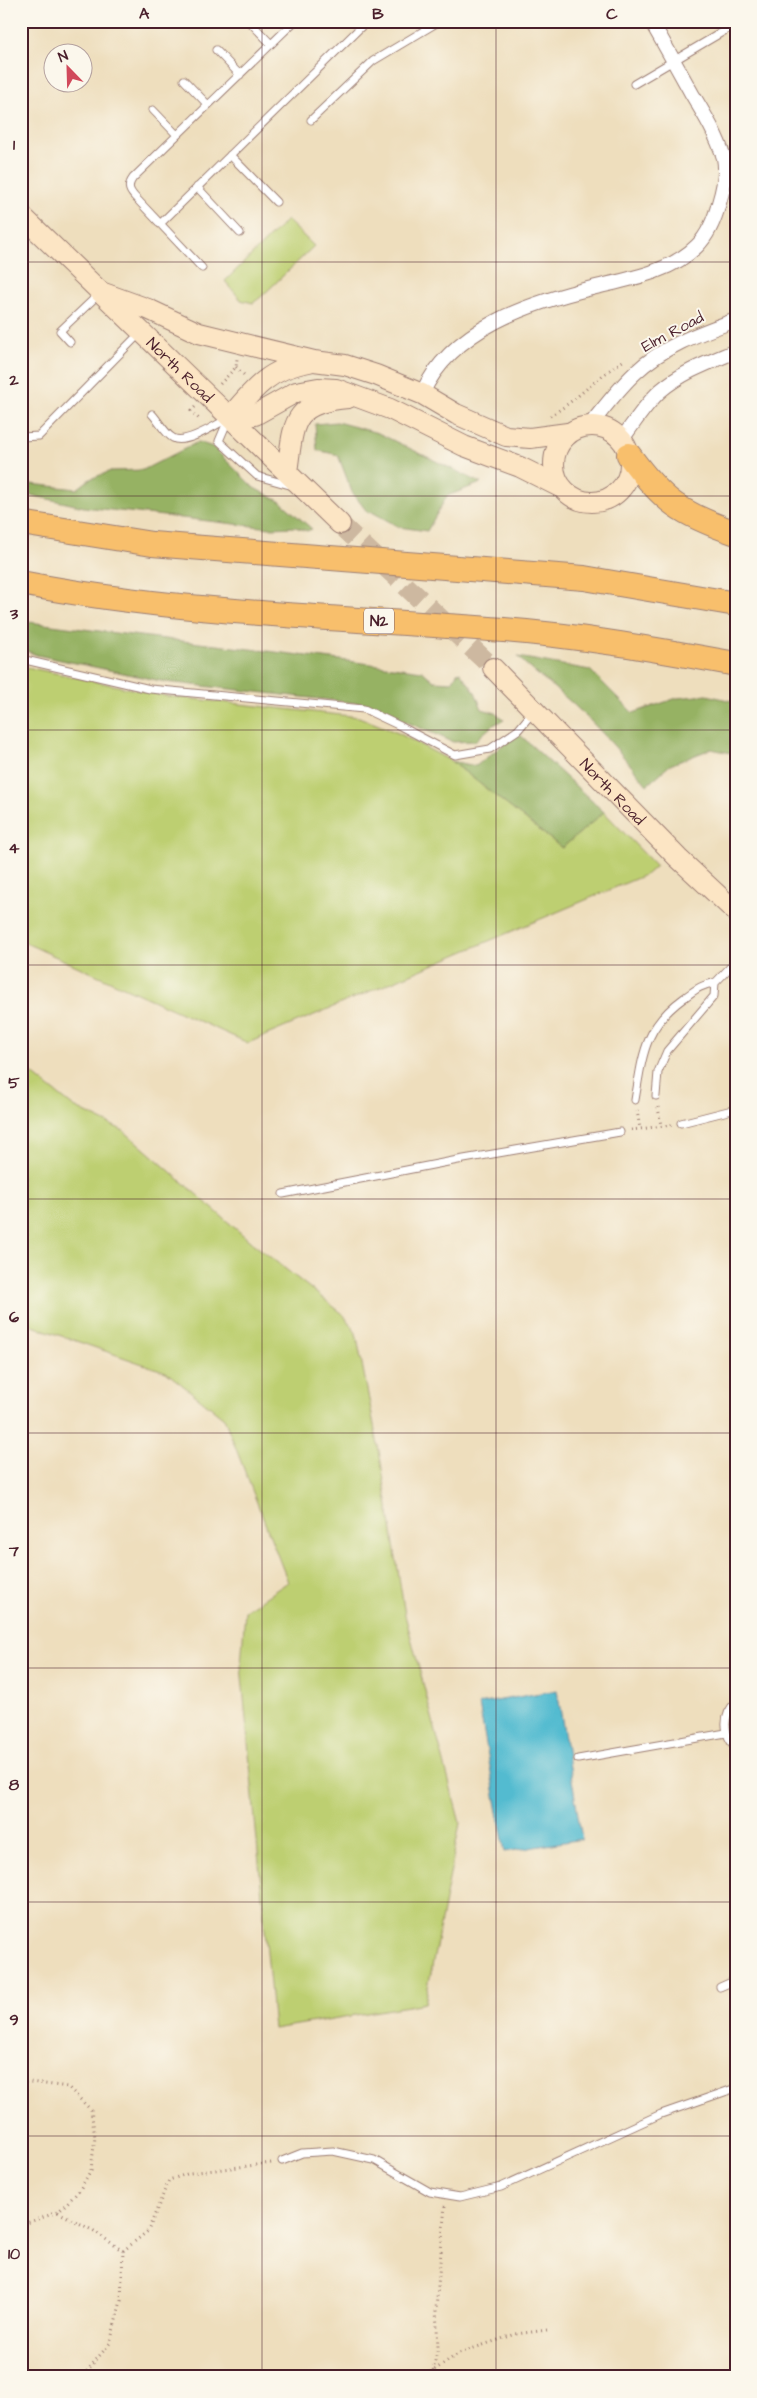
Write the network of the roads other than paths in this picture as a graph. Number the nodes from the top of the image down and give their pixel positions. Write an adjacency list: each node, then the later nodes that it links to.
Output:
1 (249, 21): 7 (lane)
2 (295, 21): 7 (lane)
3 (367, 21): 17 (lane)
4 (440, 21): 15 (lane)
5 (651, 21): 9 (street)
6 (736, 24): 9 (lane)
7 (271, 44): 10 (lane)
8 (216, 50): 10 (lane)
9 (674, 61): 12 (lane); 30 (street)
10 (240, 75): 13 (lane)
11 (184, 80): 13 (lane)
12 (634, 84)
13 (208, 105): 16 (lane)
14 (153, 110): 16 (lane)
15 (311, 120)
16 (177, 135): 21 (lane)
17 (230, 155): 18 (lane); 19 (lane)
18 (197, 187): 21 (lane); 22 (lane)
19 (276, 202)
20 (21, 215): 24 (main road, North Road)
21 (160, 224): 23 (lane)
22 (240, 233)
23 (202, 268)
24 (101, 292): 26 (main road, North Road); 27 (lane); 29 (main road)
25 (736, 320): 34 (street, Elm Road)
26 (141, 332): 33 (main road, North Road); 36 (lane)
27 (70, 342)
28 (736, 351): 37 (street)
29 (314, 361): 30 (main road); 33 (main road)
30 (422, 394): 35 (main road)
31 (360, 398): 33 (main road); 38 (main road); 39 (main road)
32 (152, 414): 33 (lane)
33 (230, 417): 38 (main road, North Road); 40 (lane)
34 (590, 426): 35 (main road); 37 (main road)
35 (568, 433): 39 (main road)
36 (21, 437)
37 (626, 447): 39 (main road); 43 (highway)
38 (287, 472): 40 (main road, North Road)
39 (560, 487)
40 (305, 490): 42 (main road, North Road)
41 (21, 523): 45 (highway)
42 (340, 524)
43 (736, 533)
44 (21, 583): 47 (highway, N2)
45 (736, 604)
46 (21, 658): 49 (lane)
47 (736, 664)
48 (493, 668): 49 (main road, North Road)
49 (535, 710): 50 (main road, North Road)
50 (736, 912)
51 (736, 961): 52 (lane)
52 (715, 983): 53 (lane); 54 (lane)
53 (656, 1096)
54 (636, 1100)
55 (736, 1109): 56 (lane)
56 (681, 1123)
57 (620, 1132): 58 (lane)
58 (283, 1194)
59 (736, 1702): 60 (lane)
60 (726, 1733): 61 (lane); 62 (lane)
61 (736, 1748)
62 (578, 1759)
63 (736, 1980): 64 (lane)
64 (720, 1987)
65 (736, 2088): 66 (lane)
66 (282, 2161)

